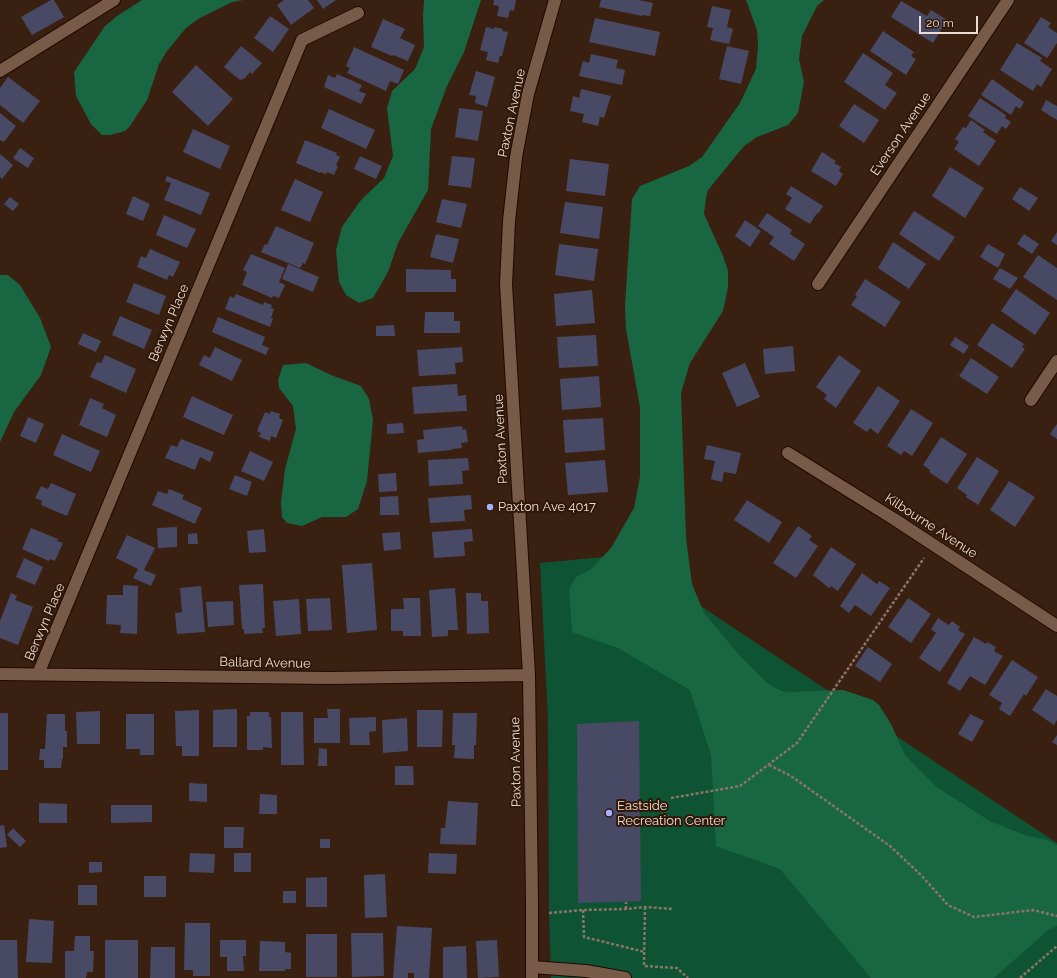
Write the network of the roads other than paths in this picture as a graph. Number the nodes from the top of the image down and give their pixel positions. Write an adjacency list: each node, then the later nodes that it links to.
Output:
1 (114, 0): 5 (street)
2 (555, 0): 13 (street, Paxton Avenue)
3 (1008, 0): 6 (street, Everson Avenue)
4 (358, 13): 12 (street, Berwyn Place)
5 (0, 71)
6 (818, 284)
7 (1057, 361): 8 (street)
8 (1031, 400)
9 (788, 452): 10 (street, Kilbourne Avenue)
10 (1057, 626)
11 (0, 674): 12 (street, Ballard Avenue)
12 (38, 674): 13 (street, Ballard Avenue)
13 (529, 675): 14 (street, Paxton Avenue)
14 (532, 973): 15 (street)
15 (625, 978)

